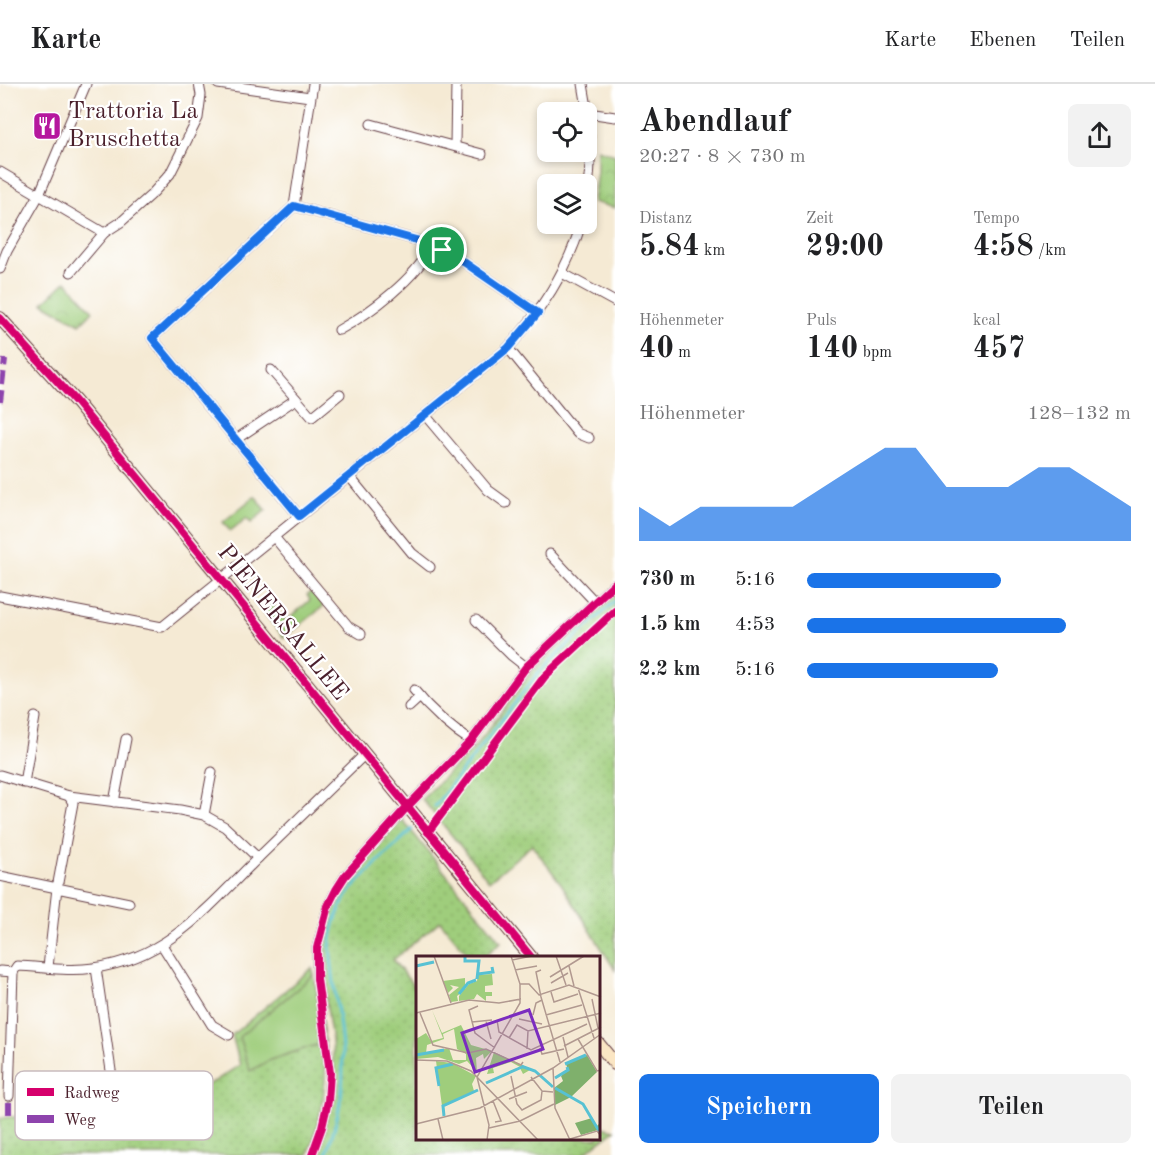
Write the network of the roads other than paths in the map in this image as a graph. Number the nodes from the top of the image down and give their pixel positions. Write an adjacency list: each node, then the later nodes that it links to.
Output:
1 (86, 84): 15 (street)
2 (199, 84): 17 (street)
3 (218, 84): 7 (street)
4 (313, 84): 7 (street)
5 (456, 84): 12 (street)
6 (583, 84): 8 (street)
7 (310, 97): 16 (street)
8 (586, 102)
9 (597, 114): 10 (street)
10 (615, 117)
11 (371, 124): 12 (street)
12 (455, 146): 13 (street)
13 (482, 154)
14 (0, 172): 15 (street)
15 (39, 195): 17 (street); 20 (street)
16 (294, 206): 19 (street); 34 (street)
17 (104, 233): 22 (street)
18 (577, 234): 23 (street)
19 (432, 245): 25 (street); 27 (street)
20 (4, 254): 21 (street)
21 (0, 269)
22 (71, 272)
23 (562, 273): 24 (street); 25 (street)
24 (615, 302)
25 (538, 313): 28 (street)
26 (0, 318): 41 (main road, PIENERSALLEE)
27 (339, 330)
28 (508, 348): 32 (street); 33 (street)
29 (271, 370): 31 (street)
30 (340, 394): 31 (street)
31 (296, 399): 34 (street)
32 (424, 415): 35 (street); 36 (street)
33 (589, 438)
34 (235, 440): 37 (street)
35 (349, 476): 37 (street); 40 (street)
36 (506, 503)
37 (299, 516): 38 (street)
38 (274, 537): 41 (street); 46 (street)
39 (550, 554): 44 (street)
40 (430, 567)
41 (222, 581): 43 (street); 52 (main road, PIENERSALLEE)
42 (615, 583): 44 (street)
43 (0, 596)
44 (595, 602): 47 (street)
45 (476, 620): 47 (street)
46 (361, 634)
47 (526, 667): 51 (street)
48 (409, 707): 51 (street)
49 (35, 717): 55 (street)
50 (126, 739): 57 (street)
51 (471, 741): 58 (street)
52 (364, 754): 58 (main road, PIENERSALLEE); 60 (street)
53 (212, 772): 59 (street)
54 (0, 775): 55 (street)
55 (24, 783): 56 (street)
56 (69, 796): 57 (street); 62 (street)
57 (114, 802): 59 (street)
58 (406, 808): 65 (main road, PIENERSALLEE); 75 (street)
59 (204, 815): 60 (street)
60 (258, 858): 64 (street)
61 (0, 876): 62 (street)
62 (57, 888): 63 (street); 66 (street)
63 (129, 903)
64 (162, 945): 67 (street); 70 (street)
65 (530, 956)
66 (48, 967): 67 (street); 69 (street)
67 (96, 968): 73 (street)
68 (0, 971): 69 (street)
69 (13, 972): 74 (street)
70 (229, 1035)
71 (600, 1045): 72 (main road)
72 (615, 1064)
73 (111, 1071)
74 (9, 1096)
75 (312, 1155)

